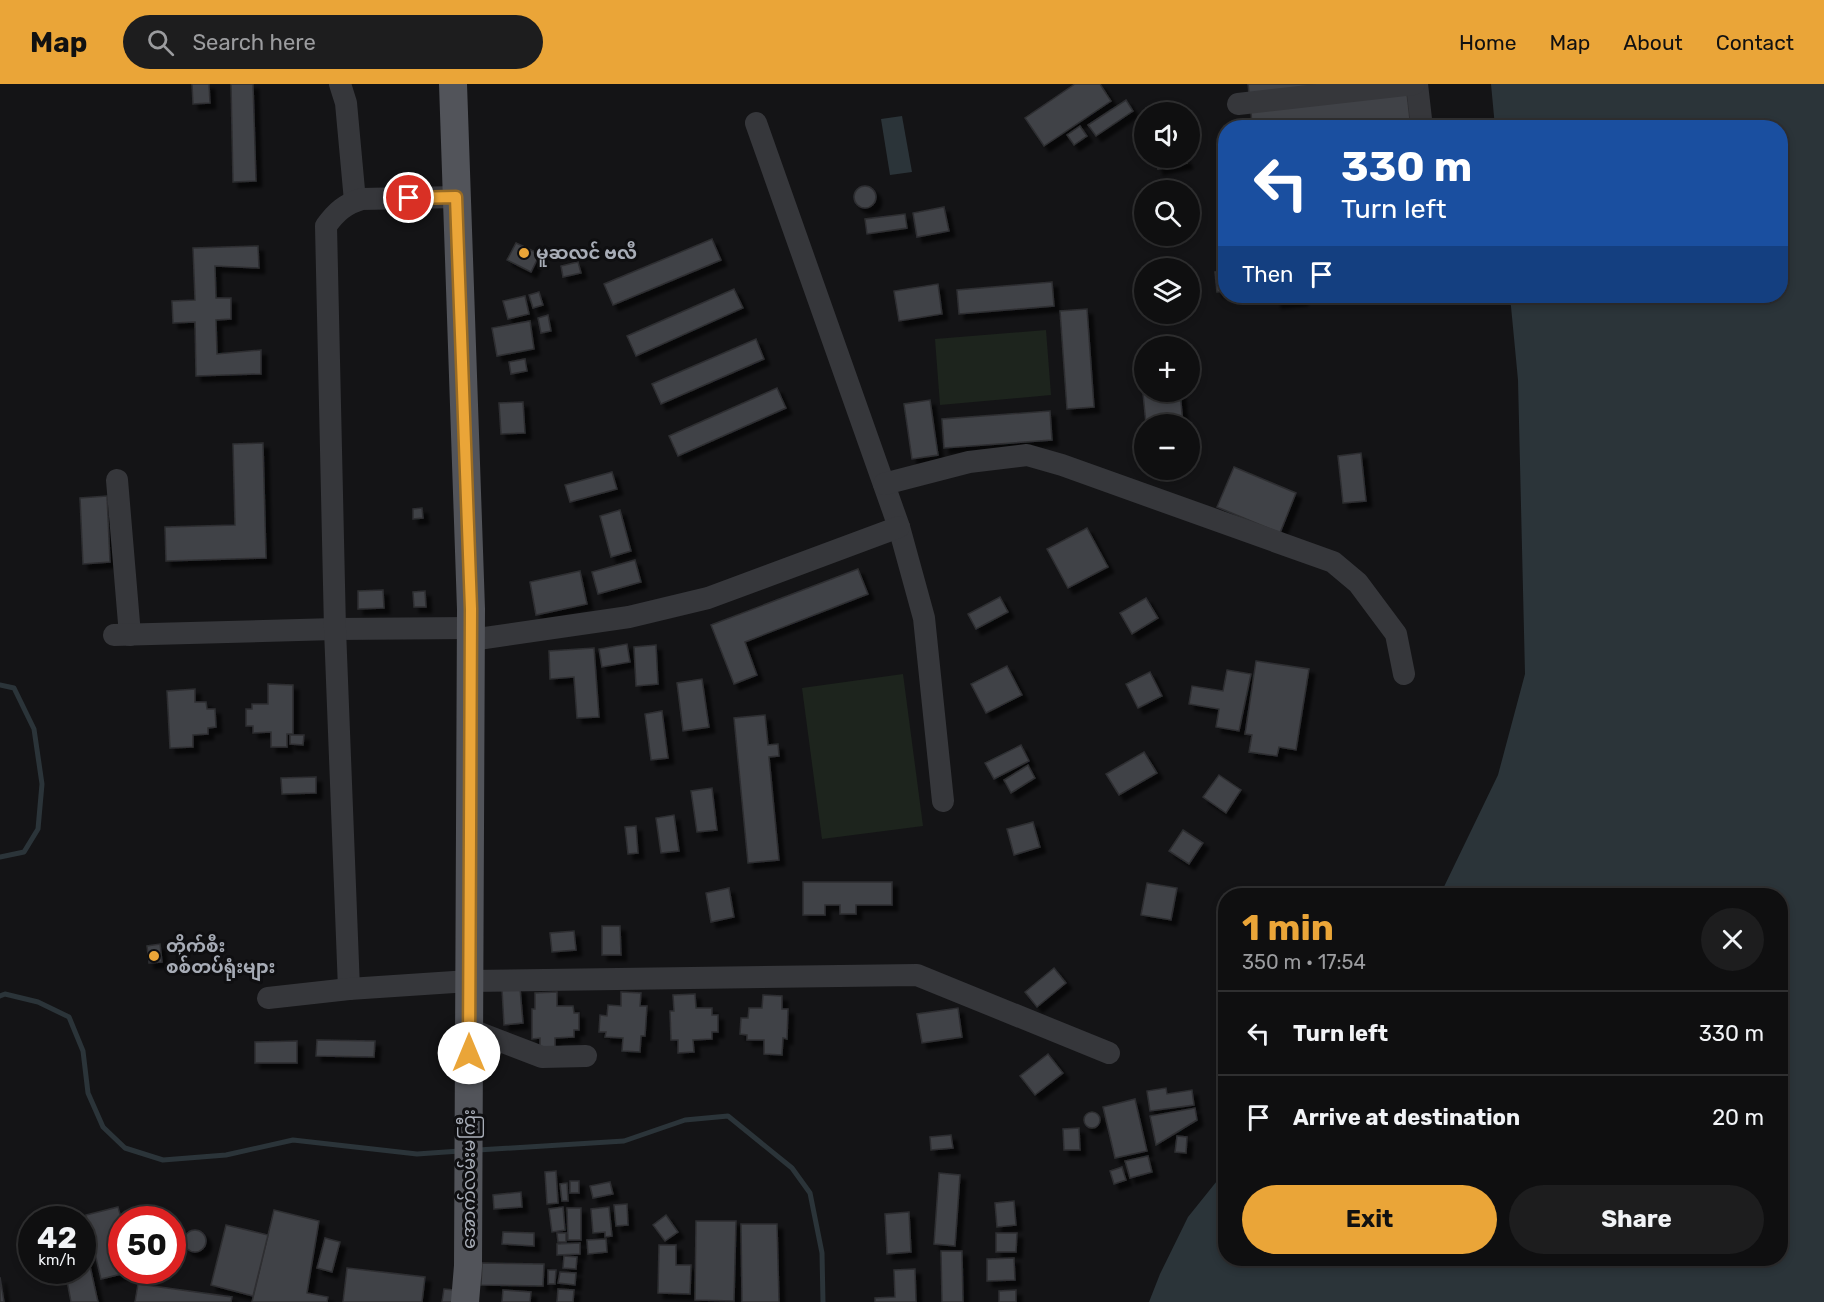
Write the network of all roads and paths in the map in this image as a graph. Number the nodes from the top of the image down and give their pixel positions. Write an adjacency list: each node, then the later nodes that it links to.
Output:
1 (340, 84): 8 (lane)
2 (453, 84): 7 (main road, အောက်လမ်းမကြီး)
3 (1416, 84): 4 (lane); 5 (lane)
4 (1238, 104)
5 (1421, 120)
6 (756, 123): 10 (lane)
7 (456, 197): 8 (lane); 13 (main road, အောက်လမ်းမကြီး)
8 (355, 201): 12 (lane)
9 (117, 480): 12 (lane)
10 (884, 484): 11 (lane); 14 (lane)
11 (899, 527): 13 (lane); 15 (lane)
12 (335, 629): 13 (lane); 17 (lane)
13 (471, 634): 16 (main road, အောက်လမ်းမကြီး)
14 (1404, 674)
15 (943, 801)
16 (469, 981): 17 (lane); 19 (main road, အောက်လမ်းမကြီး); 20 (lane)
17 (349, 989): 18 (lane)
18 (268, 998)
19 (469, 1029): 21 (lane); 22 (main road, အောက်လမ်းမကြီး)
20 (1109, 1053)
21 (586, 1056)
22 (465, 1302)

